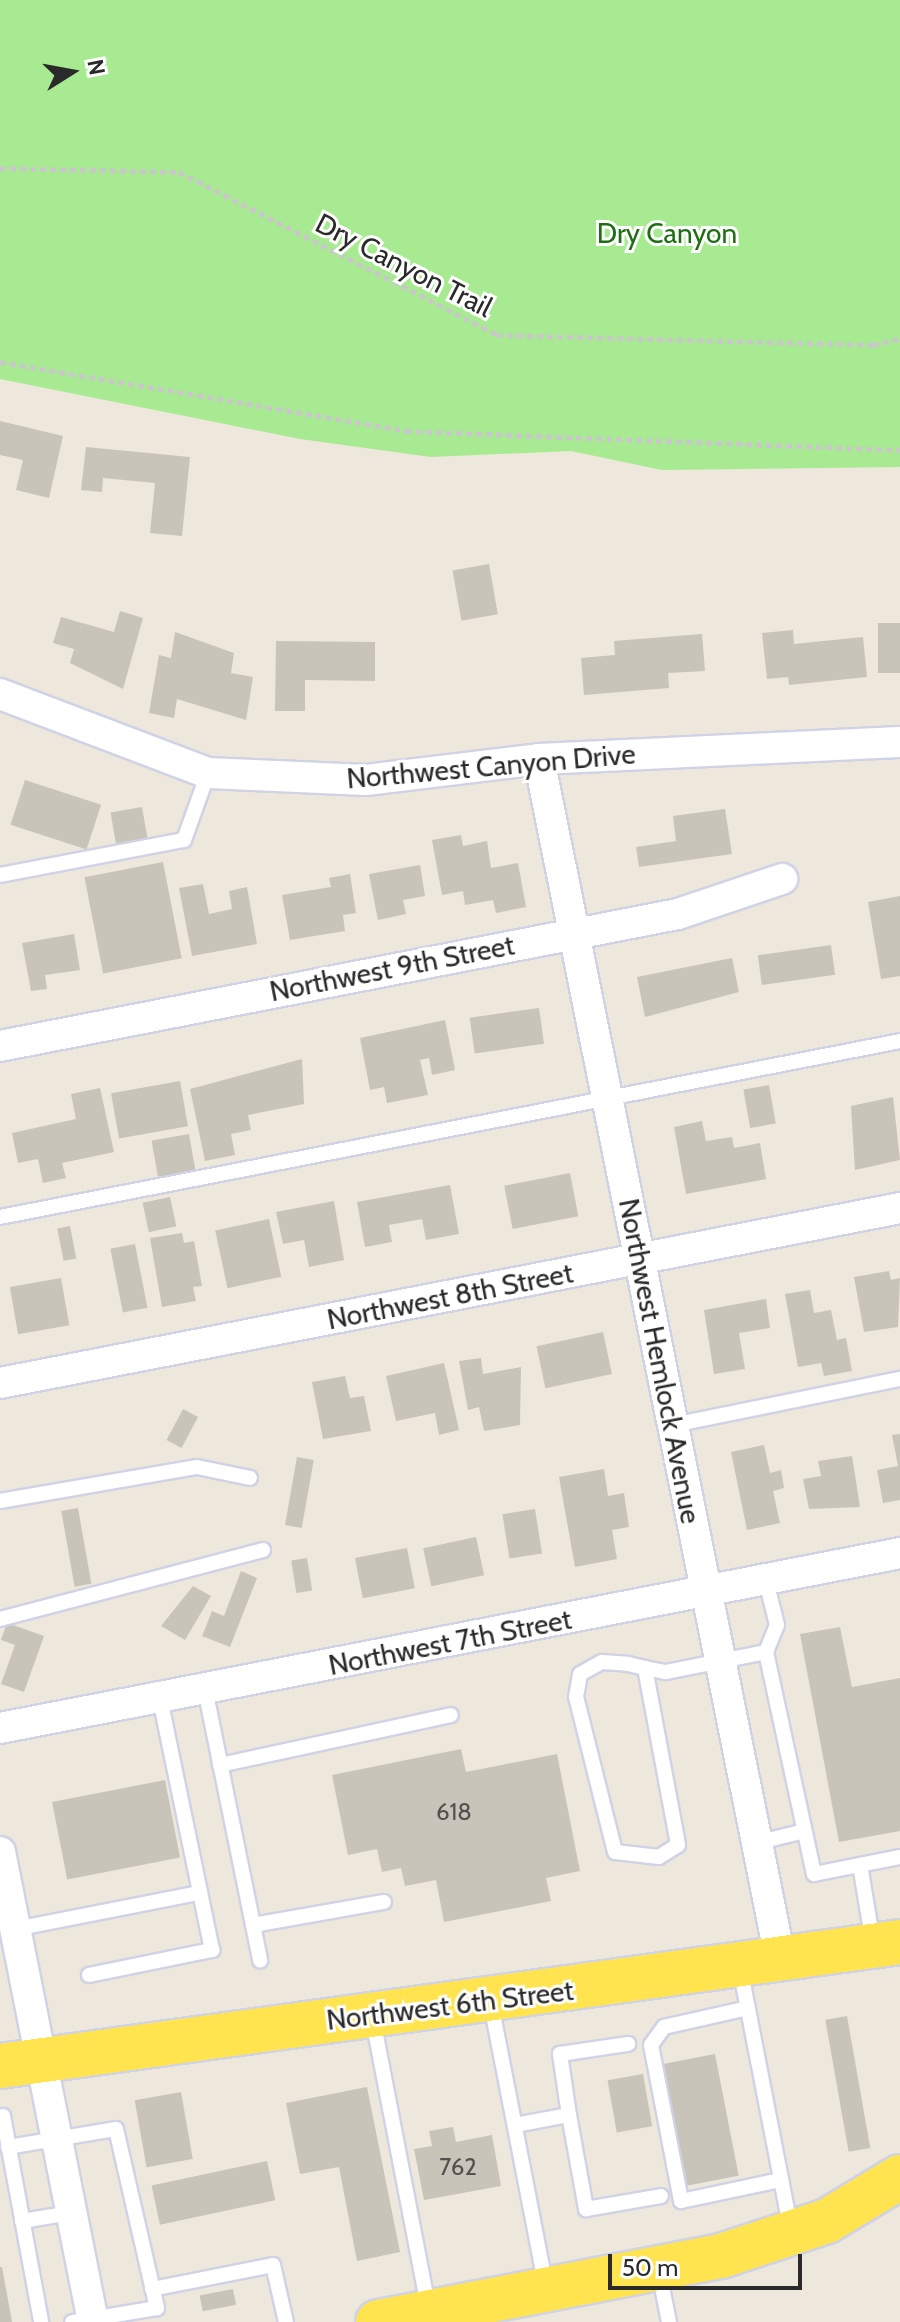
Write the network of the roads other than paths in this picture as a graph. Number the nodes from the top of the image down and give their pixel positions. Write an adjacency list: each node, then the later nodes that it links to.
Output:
1 (0, 694): 4 (street, Northwest Canyon Drive)
2 (900, 742): 3 (street, Northwest Canyon Drive)
3 (539, 759): 4 (street, Northwest Canyon Drive); 7 (street, Northwest Hemlock Avenue)
4 (208, 773): 5 (lane)
5 (0, 875)
6 (782, 879): 7 (street, Northwest 9th Street)
7 (574, 932): 9 (street, Northwest 9th Street); 10 (street, Northwest Hemlock Avenue)
8 (900, 1041): 10 (lane)
9 (0, 1046)
10 (608, 1102): 12 (lane); 13 (street, Northwest Hemlock Avenue)
11 (900, 1208): 13 (street, Northwest 8th Street)
12 (0, 1217)
13 (639, 1259): 15 (street, Northwest 8th Street); 16 (street, Northwest Hemlock Avenue)
14 (900, 1379): 16 (lane)
15 (0, 1383)
16 (673, 1425): 22 (street, Northwest Hemlock Avenue)
17 (250, 1478): 18 (lane)
18 (0, 1501)
19 (263, 1550): 23 (lane)
20 (900, 1553): 21 (street, Northwest 7th Street)
21 (766, 1581): 22 (street, Northwest 7th Street); 24 (lane)
22 (706, 1592): 25 (street, Northwest Hemlock Avenue); 27 (street, Northwest 7th Street)
23 (0, 1619)
24 (766, 1652): 25 (lane); 32 (lane)
25 (720, 1661): 26 (lane); 33 (street, Northwest Hemlock Avenue)
26 (645, 1668): 26 (lane)
27 (205, 1689): 28 (street, Northwest 7th Street); 31 (lane)
28 (160, 1698): 30 (street, Northwest 7th Street); 38 (lane)
29 (451, 1715): 31 (lane)
30 (0, 1728)
31 (220, 1765): 40 (lane)
32 (805, 1831): 33 (lane); 36 (lane)
33 (756, 1843): 45 (street, Northwest Hemlock Avenue)
34 (0, 1852): 37 (street)
35 (900, 1857): 36 (lane)
36 (860, 1865): 42 (lane)
37 (4, 1891): 41 (street)
38 (199, 1893): 41 (lane); 44 (lane)
39 (384, 1902): 40 (lane)
40 (253, 1925): 43 (lane)
41 (15, 1929): 49 (street)
42 (887, 1944): 45 (main road, Northwest 6th Street)
43 (260, 1960)
44 (89, 1975)
45 (756, 1979): 46 (main road, Northwest 6th Street); 56 (lane); 56 (lane)
46 (490, 2000): 47 (main road, Northwest 6th Street); 52 (lane)
47 (372, 2015): 49 (main road, Northwest 6th Street); 64 (lane)
48 (628, 2044): 50 (lane)
49 (21, 2063): 53 (street)
50 (569, 2115): 52 (lane); 57 (lane)
51 (3, 2116): 54 (lane)
52 (515, 2125): 63 (lane)
53 (57, 2140): 54 (lane); 58 (street); 62 (lane)
54 (8, 2147): 59 (lane)
55 (900, 2177): 60 (main road)
56 (781, 2180): 60 (lane)
57 (661, 2196)
58 (71, 2213): 59 (lane); 66 (street)
59 (22, 2221): 67 (lane)
60 (791, 2233): 61 (main road)
61 (659, 2268): 63 (main road); 70 (lane)
62 (152, 2289): 65 (lane); 68 (lane)
63 (547, 2290): 64 (main road)
64 (430, 2312): 69 (main road)
65 (160, 2315): 66 (lane)
66 (86, 2321)
67 (41, 2322)
68 (286, 2322)
69 (378, 2322)
70 (669, 2322)

